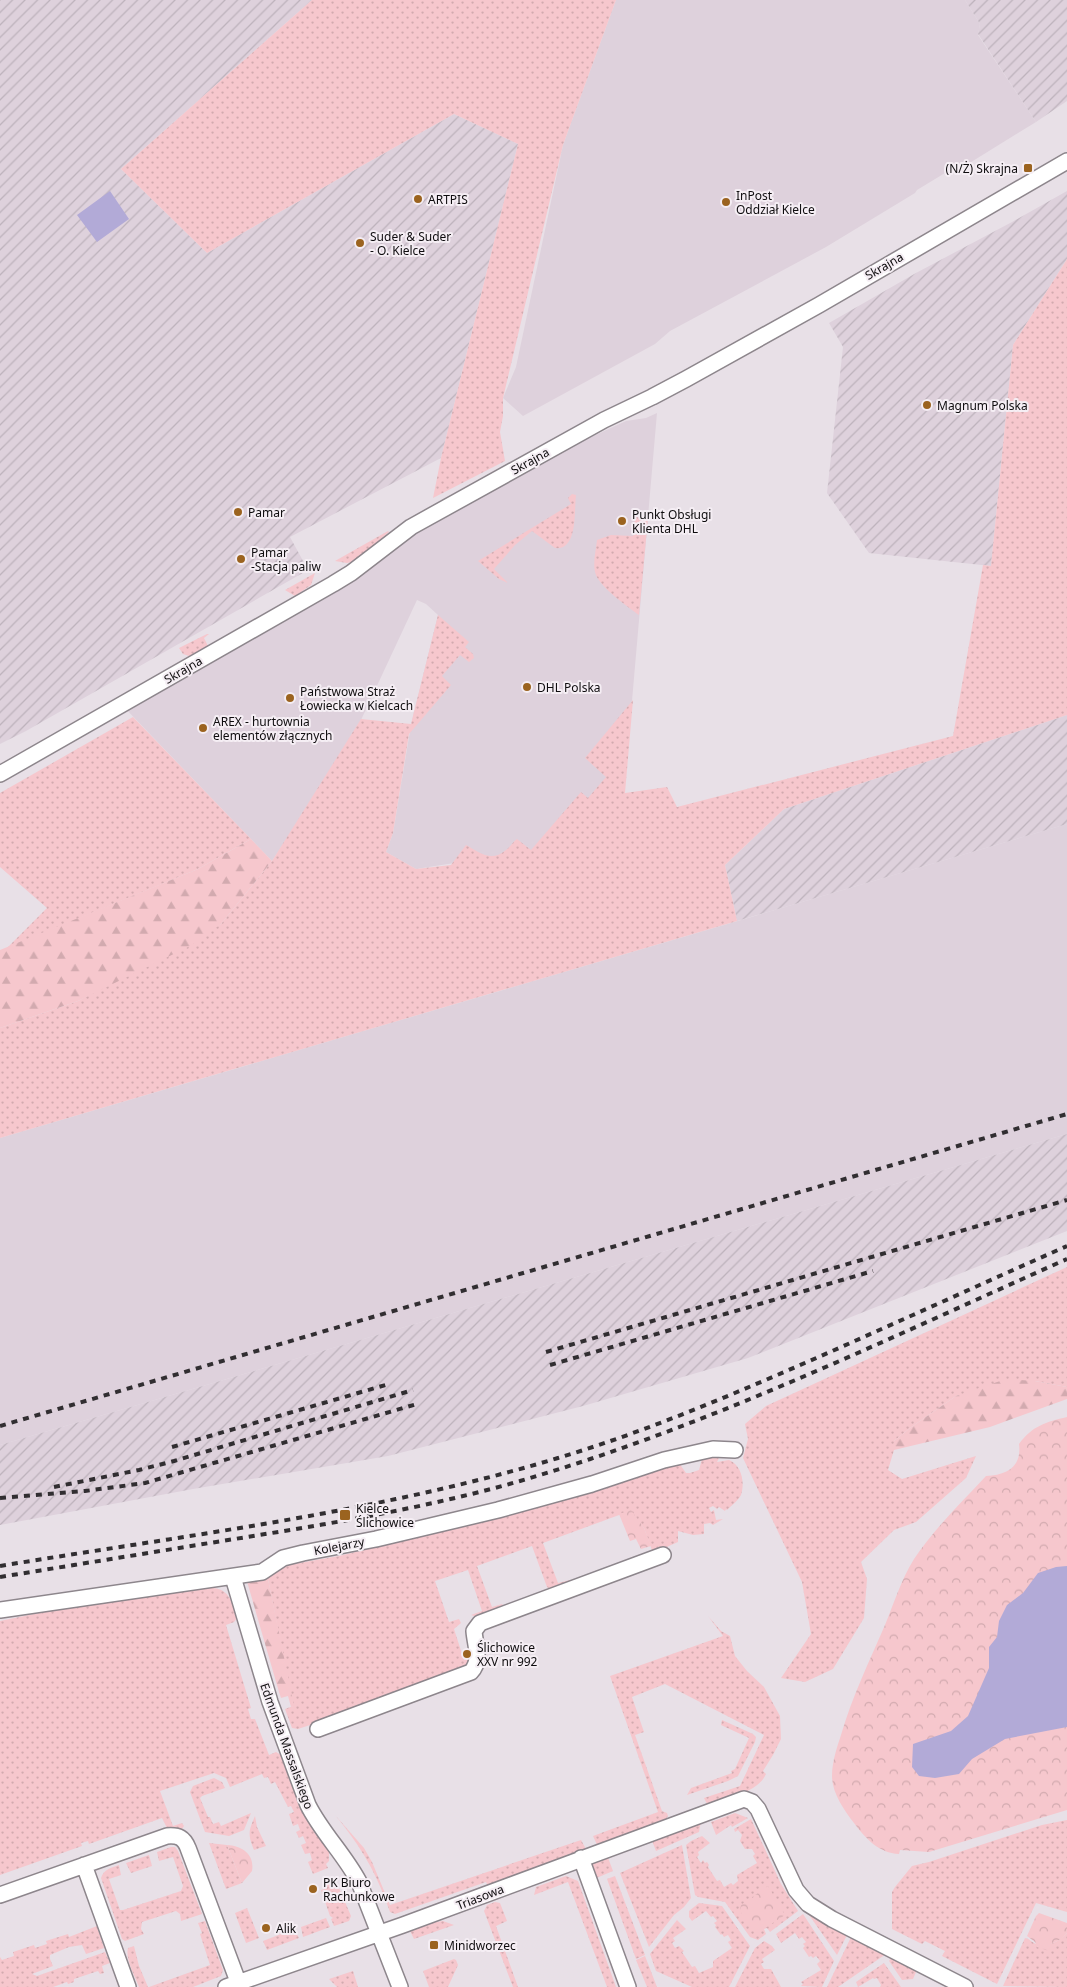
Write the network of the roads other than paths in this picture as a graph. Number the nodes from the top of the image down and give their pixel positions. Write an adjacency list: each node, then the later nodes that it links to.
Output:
1 (1067, 160): 2 (street, Skrajna)
2 (0, 774)
3 (735, 1450): 5 (street, Kolejarzy)
4 (663, 1555): 7 (street)
5 (233, 1577): 6 (street, Kolejarzy); 11 (street, Edmunda Massalskiego)
6 (0, 1610)
7 (318, 1729)
8 (581, 1858): 11 (street, Triasowa); 15 (street); 16 (street, Triasowa)
9 (84, 1865): 10 (street); 12 (street); 13 (street)
10 (0, 1895)
11 (379, 1933): 12 (street, Triasowa); 14 (street, Edmunda Massalskiego)
12 (235, 1985)
13 (128, 1987)
14 (400, 1987)
15 (628, 1987)
16 (964, 1987)

